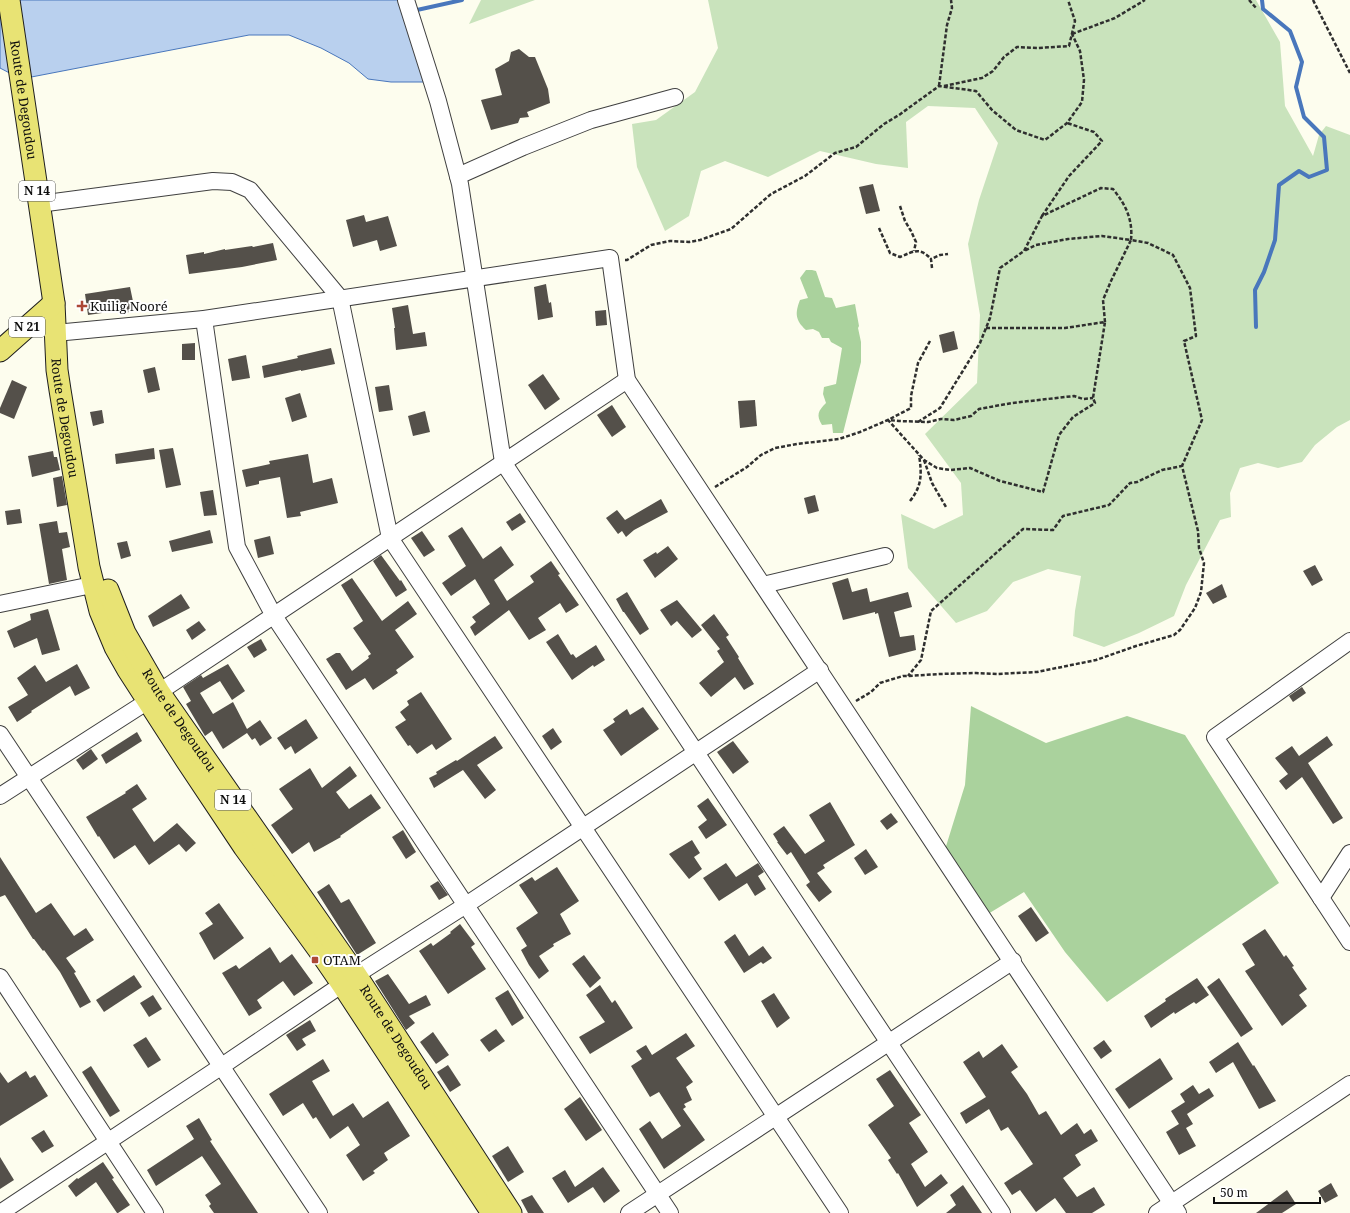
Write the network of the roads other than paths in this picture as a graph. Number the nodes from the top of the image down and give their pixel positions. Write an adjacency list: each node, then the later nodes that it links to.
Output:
1 (9, 0): 5 (main road, Route de Degoudou / N 14)
2 (406, 0): 4 (street)
3 (675, 97): 4 (street)
4 (458, 176): 6 (street)
5 (39, 204): 7 (street); 8 (main road, Route de Degoudou / N 14)
6 (474, 278): 7 (street); 12 (street); 13 (street)
7 (340, 298): 9 (street); 14 (street)
8 (54, 303): 10 (main road, Route de Degoudou / N 14); 11 (main road, N 21)
9 (204, 319): 10 (street); 19 (street)
10 (55, 338): 16 (main road, Route de Degoudou / N 14); 22 (main road, Route de Degoudou / N 14)
11 (0, 351)
12 (627, 380): 13 (street); 17 (street)
13 (504, 462): 14 (street); 24 (street)
14 (390, 538): 19 (street); 27 (street)
15 (885, 556): 17 (street)
16 (92, 585): 18 (street); 22 (main road, Route de Degoudou / N 14)
17 (763, 586): 21 (street)
18 (0, 604)
19 (274, 616): 22 (street); 30 (street)
20 (1350, 641): 29 (street)
21 (820, 670): 24 (street); 32 (street)
22 (154, 696): 25 (street); 34 (main road, Route de Degoudou / N 14)
23 (0, 734): 25 (street)
24 (696, 752): 27 (street); 35 (street)
25 (29, 777): 26 (street); 36 (street)
26 (0, 796)
27 (583, 827): 30 (street); 38 (street)
28 (1350, 853): 29 (street)
29 (1321, 898): 31 (street)
30 (466, 905): 34 (street); 40 (street)
31 (1350, 942)
32 (1013, 961): 35 (street); 41 (street)
33 (0, 977): 39 (street)
34 (349, 980): 36 (street); 45 (main road, Route de Degoudou / N 14); 46 (main road, Route de Degoudou / N 14)
35 (888, 1043): 38 (street); 50 (street)
36 (222, 1066): 39 (street); 44 (street)
37 (1350, 1084): 41 (street)
38 (776, 1116): 40 (street); 49 (street)
39 (108, 1142): 42 (street); 43 (street)
40 (658, 1194): 47 (street); 48 (street)
41 (1175, 1208): 51 (street)
42 (0, 1213)
43 (155, 1213)
44 (319, 1213)
45 (492, 1213)
46 (511, 1213)
47 (629, 1213)
48 (670, 1213)
49 (840, 1213)
50 (1002, 1213)
51 (1157, 1213)

